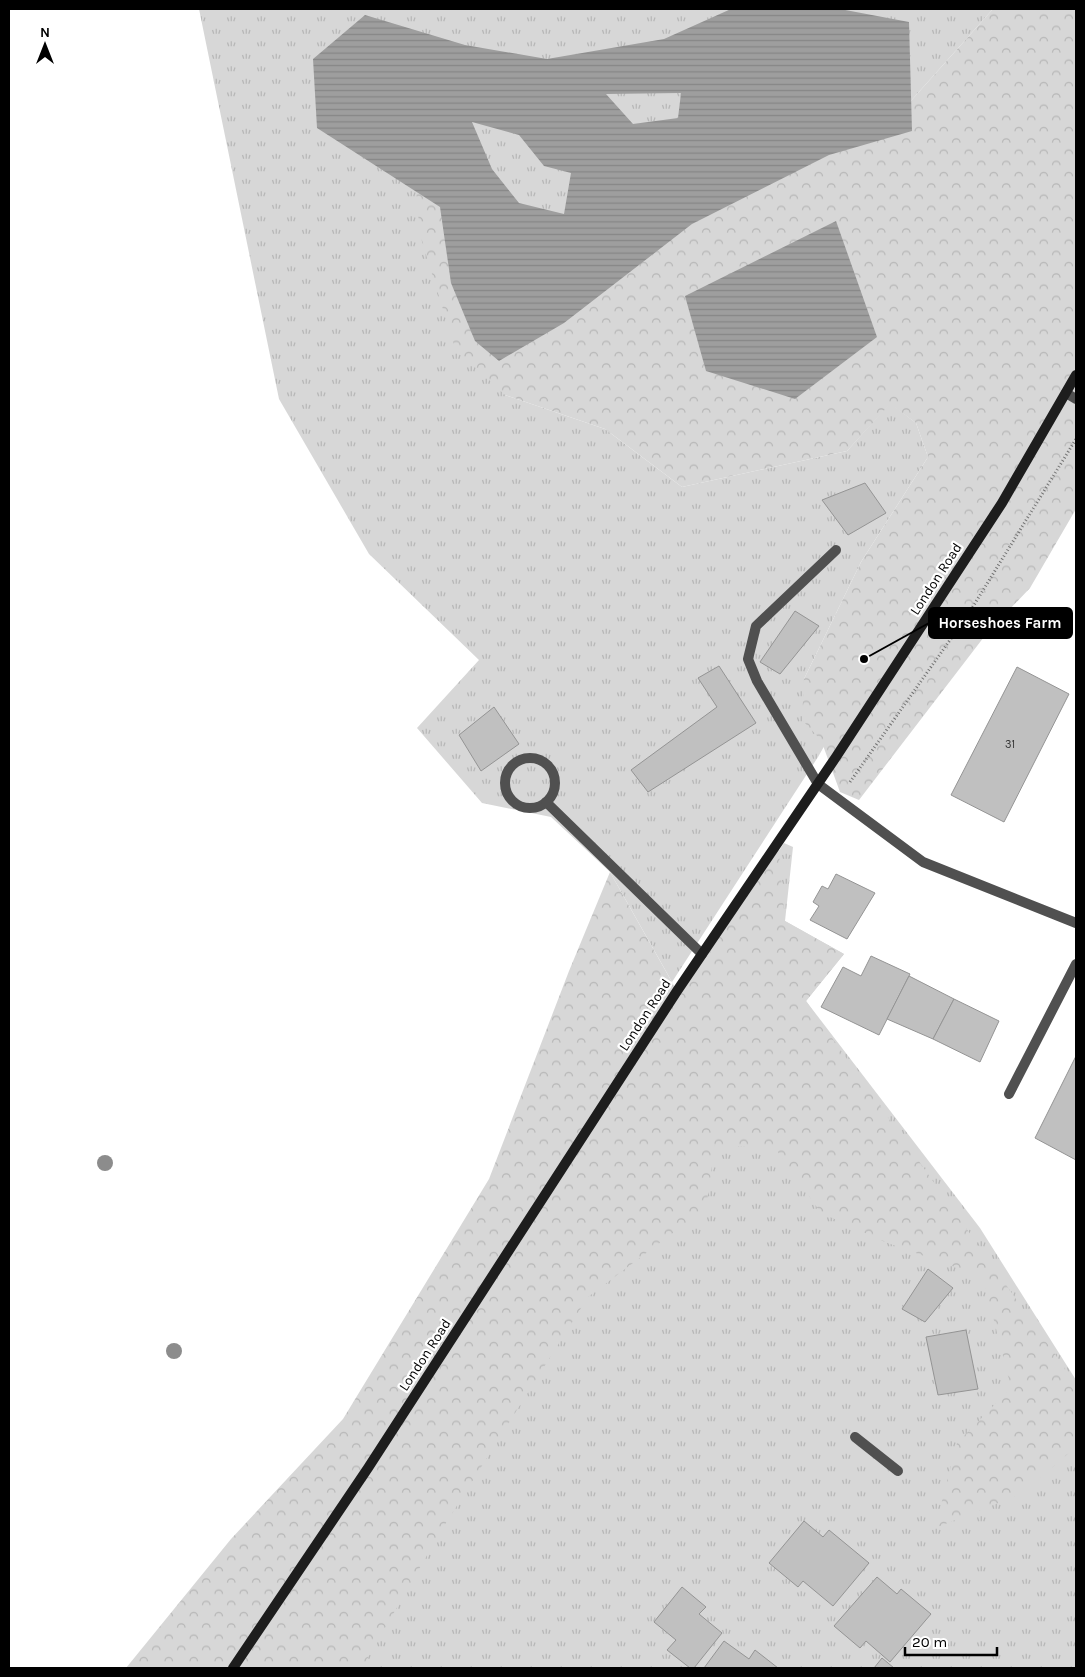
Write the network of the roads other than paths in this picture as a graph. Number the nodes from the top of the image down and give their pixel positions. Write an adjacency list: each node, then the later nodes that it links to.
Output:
1 (1076, 375): 2 (main road, London Road)
2 (1066, 393): 3 (lane); 5 (main road, London Road)
3 (1076, 399)
4 (836, 550): 5 (lane)
5 (818, 784): 7 (lane); 8 (main road, London Road)
6 (546, 802): 6 (lane); 8 (lane)
7 (1076, 923)
8 (702, 954): 13 (main road, London Road)
9 (1076, 964): 10 (lane)
10 (1009, 1094)
11 (855, 1437): 12 (lane)
12 (898, 1471)
13 (233, 1668)

